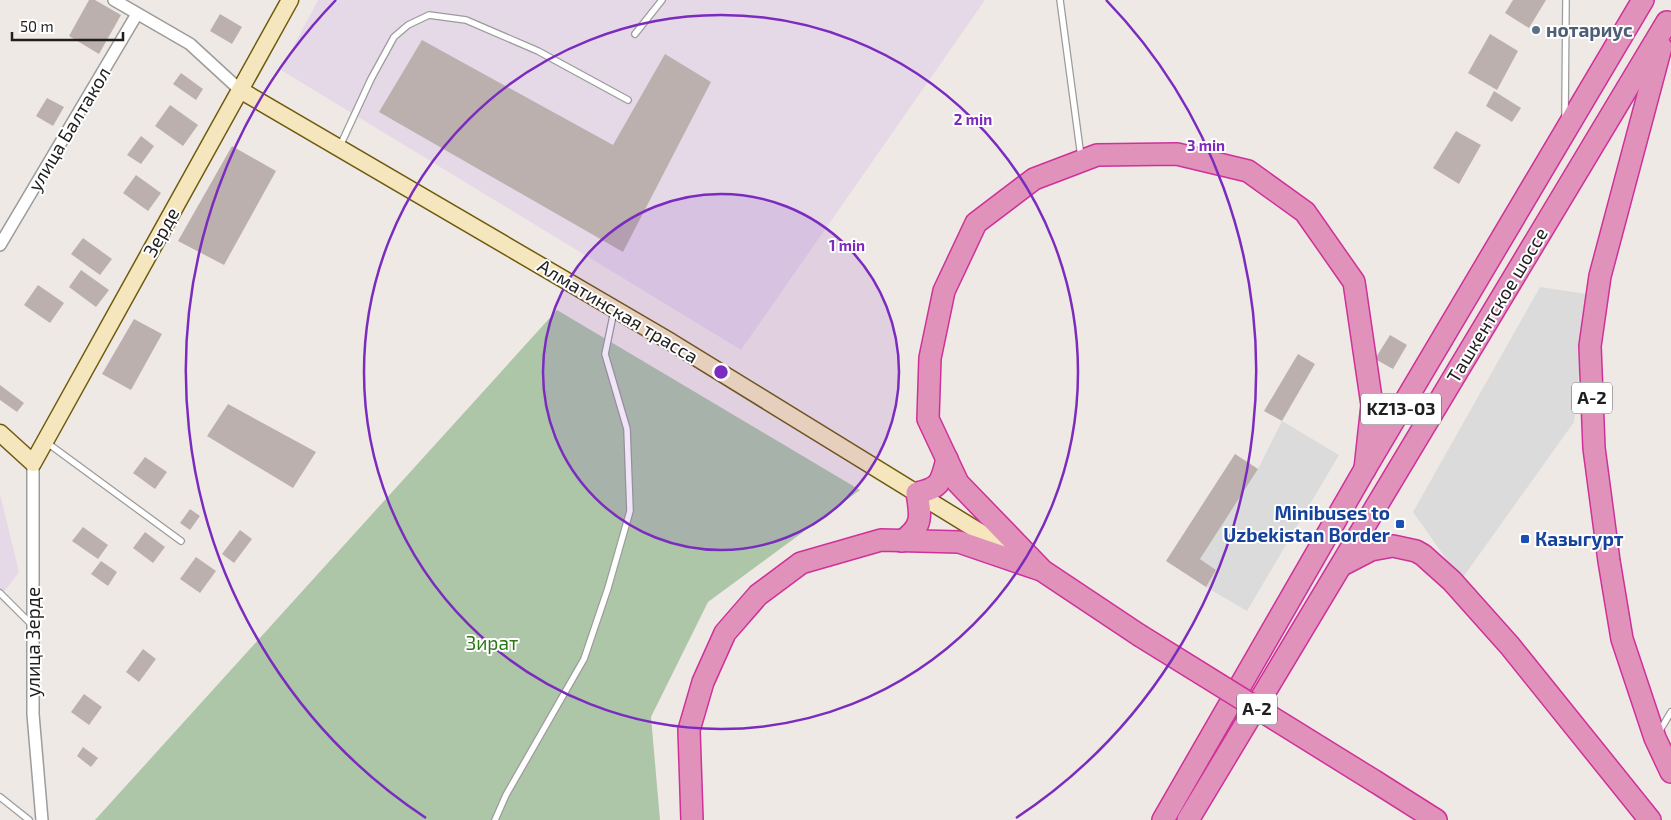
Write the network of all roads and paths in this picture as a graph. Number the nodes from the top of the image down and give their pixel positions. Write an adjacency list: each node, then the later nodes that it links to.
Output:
1 (114, 0): 7 (street)
2 (290, 0): 10 (street, Зерде)
3 (662, 0): 9 (lane)
4 (1060, 0): 15 (lane)
5 (1566, 0): 12 (lane)
6 (1643, 0): 12 (highway, KZ13-03)
7 (137, 14): 10 (street); 16 (street, улица Балтакол)
8 (1669, 19): 13 (highway, Ташкентское шоссе / KZ13-03); 32 (highway, A-2)
9 (635, 34)
10 (240, 90): 14 (street, Алматинская трасса); 19 (street, Зерде)
11 (628, 100): 14 (lane)
12 (1566, 131): 13 (highway); 22 (highway, KZ13-03)
13 (1593, 146): 28 (highway, Ташкентское шоссе / KZ13-03)
14 (339, 148): 17 (street, Алматинская трасса)
15 (1081, 161): 20 (highway); 22 (highway)
16 (0, 245)
17 (614, 309): 23 (street, Алматинская трасса); 37 (lane)
18 (0, 433): 21 (street)
19 (45, 441): 21 (street, Зерде); 24 (lane)
20 (947, 460): 23 (highway); 27 (highway)
21 (33, 463): 30 (street, улица Зерде)
22 (1366, 469): 26 (highway, KZ13-03)
23 (917, 493): 25 (highway); 27 (street, Алматинская трасса)
24 (181, 541)
25 (902, 541): 27 (highway); 38 (highway)
26 (1310, 566): 28 (highway); 39 (highway, KZ13-03)
27 (1043, 571): 41 (highway, A-2, bridge)
28 (1338, 572): 40 (highway, Ташкентское шоссе / KZ13-03); 42 (highway)
29 (0, 593): 30 (lane)
30 (32, 625): 36 (street, улица Зерде)
31 (1671, 712): 32 (lane)
32 (1655, 738): 33 (highway, A-2)
33 (1671, 772)
34 (0, 798): 35 (lane)
35 (29, 820)
36 (42, 820)
37 (495, 820)
38 (692, 820)
39 (1163, 820)
40 (1188, 820)
41 (1436, 820)
42 (1650, 820)

